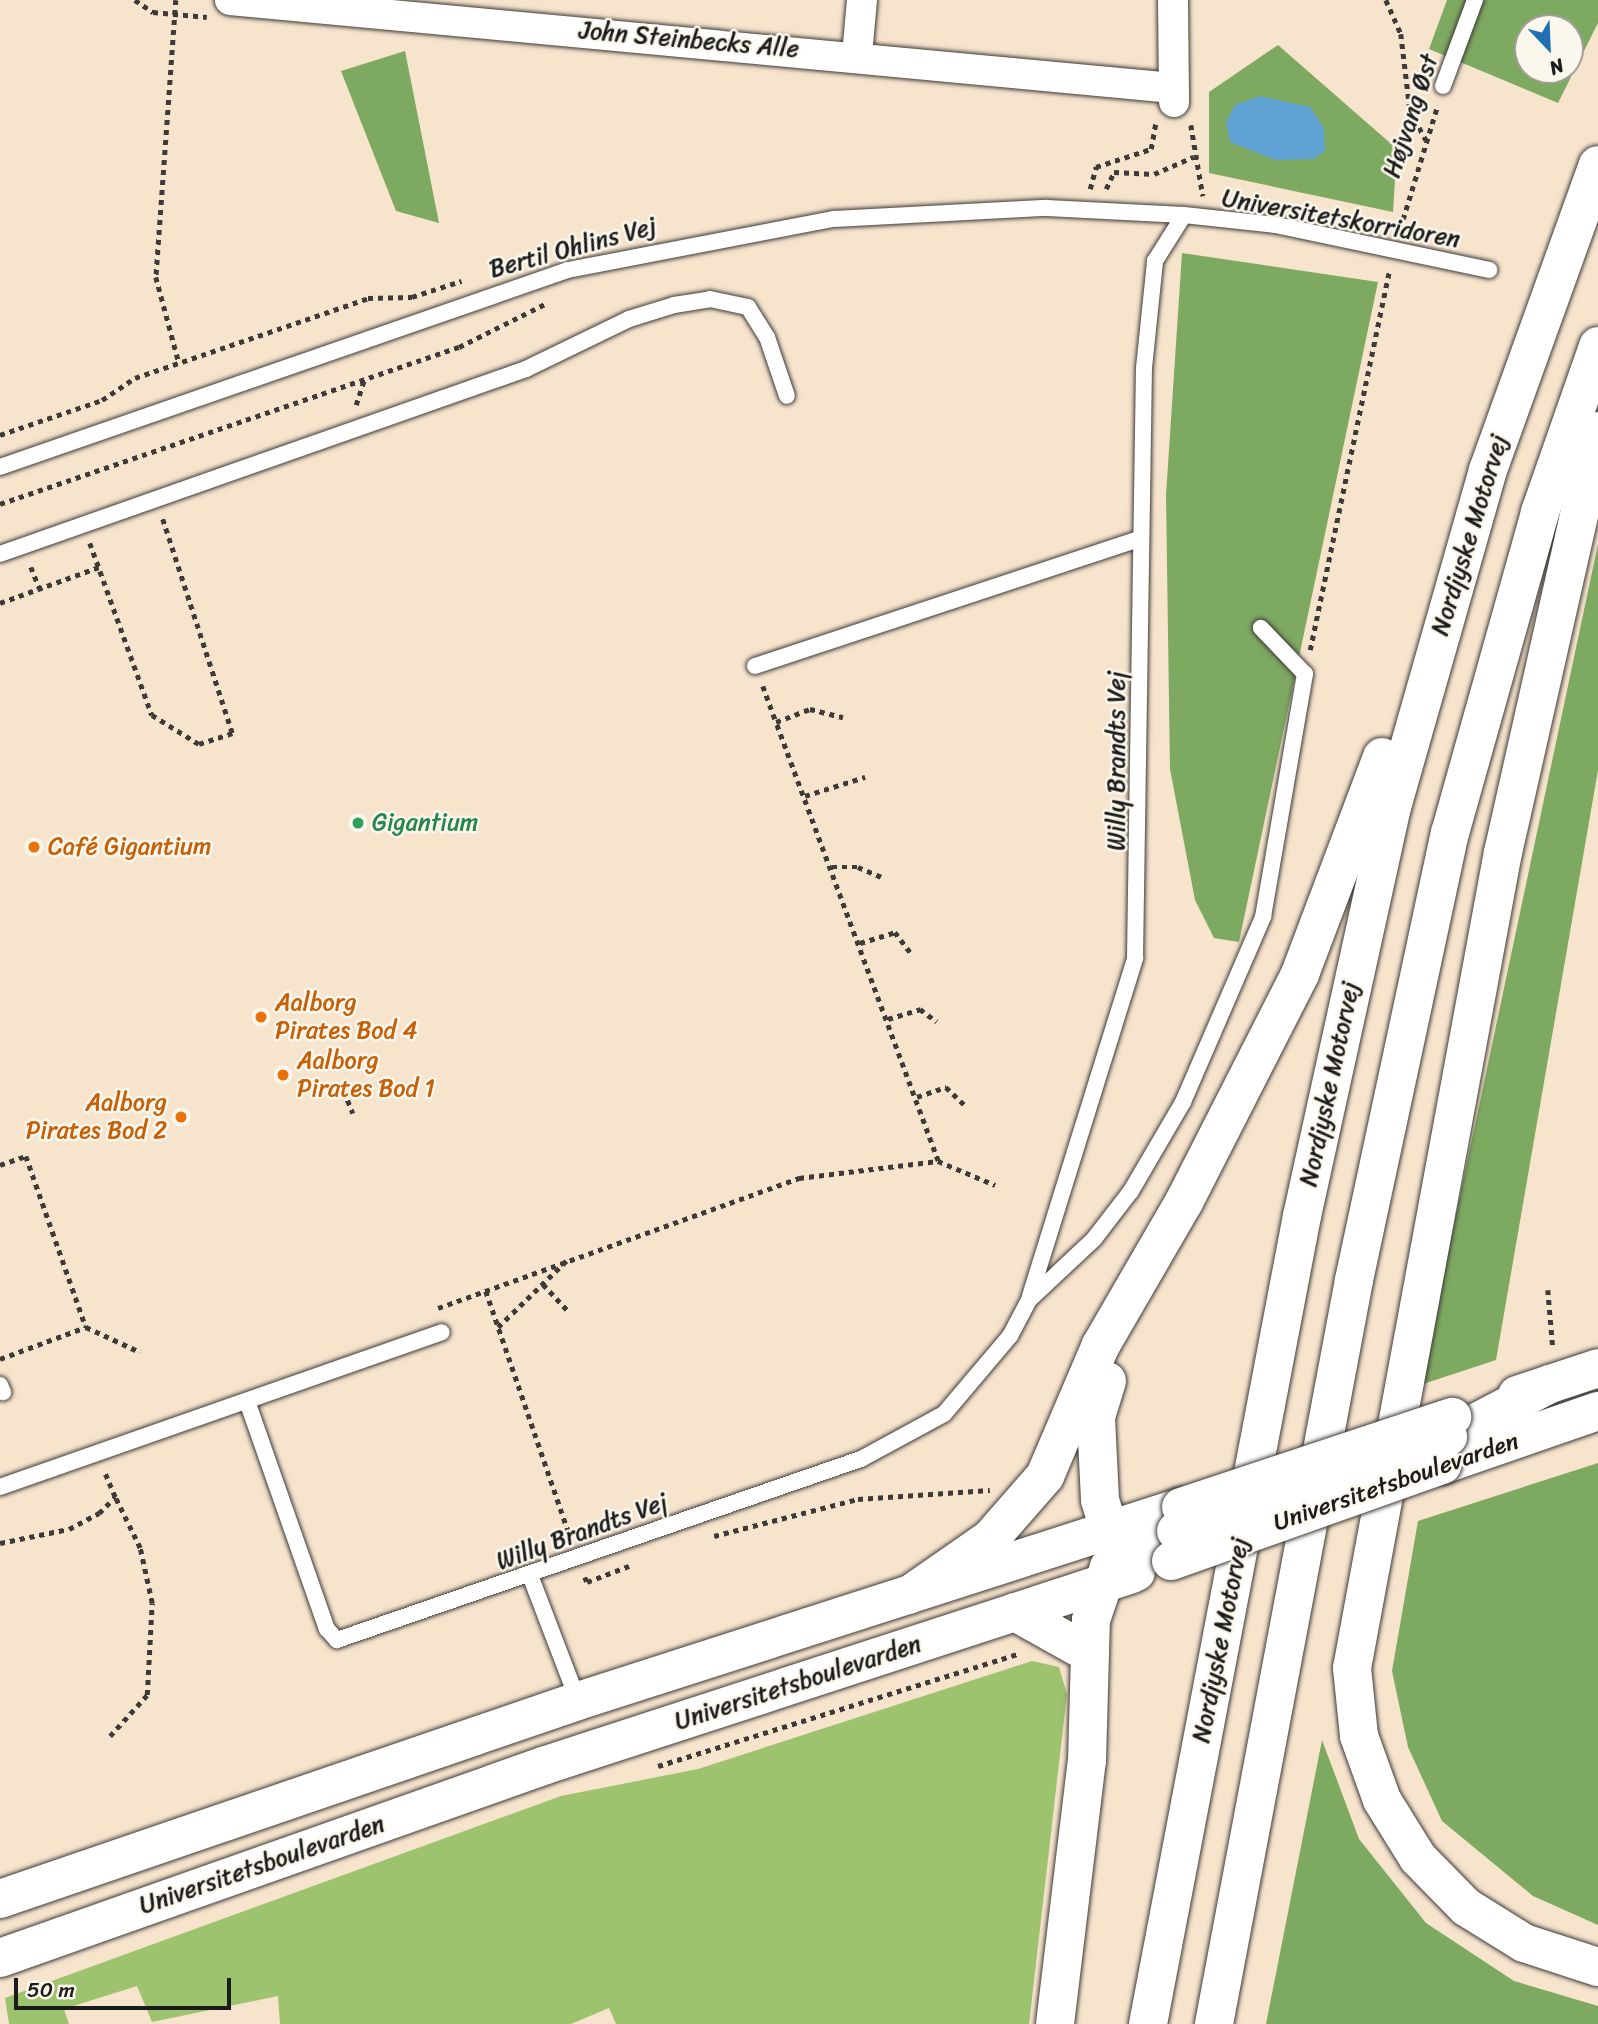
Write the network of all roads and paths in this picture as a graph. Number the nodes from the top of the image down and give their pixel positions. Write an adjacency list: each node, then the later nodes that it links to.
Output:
1 (135, 0): 9 (path)
2 (176, 0): 9 (path)
3 (230, 0): 8 (street, John Steinbecks Alle)
4 (862, 0): 10 (street)
5 (1173, 0): 12 (street)
6 (1386, 0): 13 (path)
7 (1475, 0): 11 (lane, Højvang Øst)
8 (521, 12): 10 (street, John Steinbecks Alle)
9 (171, 13): 26 (path)
10 (857, 55): 12 (street, John Steinbecks Alle)
11 (1443, 86): 13 (path, Højvang Øst)
12 (1173, 95): 14 (path); 16 (path)
13 (1427, 141): 20 (path, Højvang Øst)
14 (1193, 158): 17 (path); 18 (path)
15 (1598, 166): 31 (main road, Nordjyske Motorvej)
16 (1090, 188)
17 (1105, 190)
18 (1203, 197)
19 (1184, 215): 20 (lane, Universitetskorridoren); 30 (lane, Bertil Ohlins Vej); 34 (lane, Willy Brandts Vej)
20 (1394, 247): 22 (lane, Universitetskorridoren)
21 (1378, 262): 43 (path)
22 (1489, 270)
23 (412, 297): 26 (path)
24 (558, 297): 33 (path)
25 (1598, 346): 94 (main road)
26 (179, 363): 29 (path)
27 (788, 396): 32 (lane)
28 (1598, 431): 91 (main road)
29 (0, 435)
30 (0, 467)
31 (1488, 470): 65 (main road); 93 (main road, Nordjyske Motorvej)
32 (155, 497): 36 (lane); 38 (path)
33 (0, 504)
34 (1139, 539): 42 (lane); 66 (lane, Willy Brandts Vej)
35 (89, 540): 38 (path)
36 (0, 554)
37 (29, 560): 39 (path)
38 (99, 567): 39 (path)
39 (40, 589): 40 (path)
40 (0, 603)
41 (1261, 628): 43 (lane)
42 (755, 666): 45 (path)
43 (1305, 674): 66 (lane, Willy Brandts Vej)
44 (843, 717): 45 (path)
45 (776, 722): 47 (path)
46 (865, 777): 47 (path)
47 (805, 796): 48 (path)
48 (832, 867): 49 (path); 50 (path)
49 (884, 878)
50 (860, 943): 51 (path); 52 (path)
51 (911, 953)
52 (888, 1019): 53 (path); 55 (path)
53 (937, 1022)
54 (344, 1091): 57 (path)
55 (917, 1097): 56 (path); 58 (path)
56 (967, 1107)
57 (353, 1112)
58 (938, 1161): 60 (path); 61 (path)
59 (0, 1165): 68 (path)
60 (995, 1185)
61 (570, 1258): 62 (path); 64 (path)
62 (543, 1284): 67 (path); 69 (path)
63 (1548, 1290): 74 (path)
64 (486, 1292)
65 (1134, 1296): 82 (main road); 84 (main road)
66 (1029, 1300): 83 (lane, Willy Brandts Vej)
67 (568, 1311)
68 (86, 1326): 71 (path); 72 (path)
69 (498, 1327)
70 (442, 1332): 75 (lane)
71 (140, 1352)
72 (0, 1359)
73 (1598, 1368): 74 (main road)
74 (1550, 1384): 77 (main road)
75 (247, 1401): 78 (lane); 83 (lane, Willy Brandts Vej)
76 (1598, 1411): 77 (main road, Universitetsboulevarden)
77 (1447, 1439): 82 (main road, bridge)
78 (95, 1454): 79 (lane); 80 (path)
79 (0, 1487)
80 (115, 1497): 81 (path); 88 (path)
81 (0, 1543)
82 (1117, 1560): 84 (main road, Universitetsboulevarden); 85 (main road, Universitetsboulevarden); 86 (main road)
83 (530, 1574): 87 (lane)
84 (909, 1595): 87 (main road, Universitetsboulevarden)
85 (1015, 1612): 86 (main road); 90 (main road, Universitetsboulevarden)
86 (1090, 1654): 92 (main road)
87 (578, 1701): 89 (main road, Universitetsboulevarden)
88 (110, 1736)
89 (0, 1899)
90 (0, 1958)
91 (1598, 1967)
92 (1055, 2024)
93 (1148, 2024)
94 (1214, 2024)

